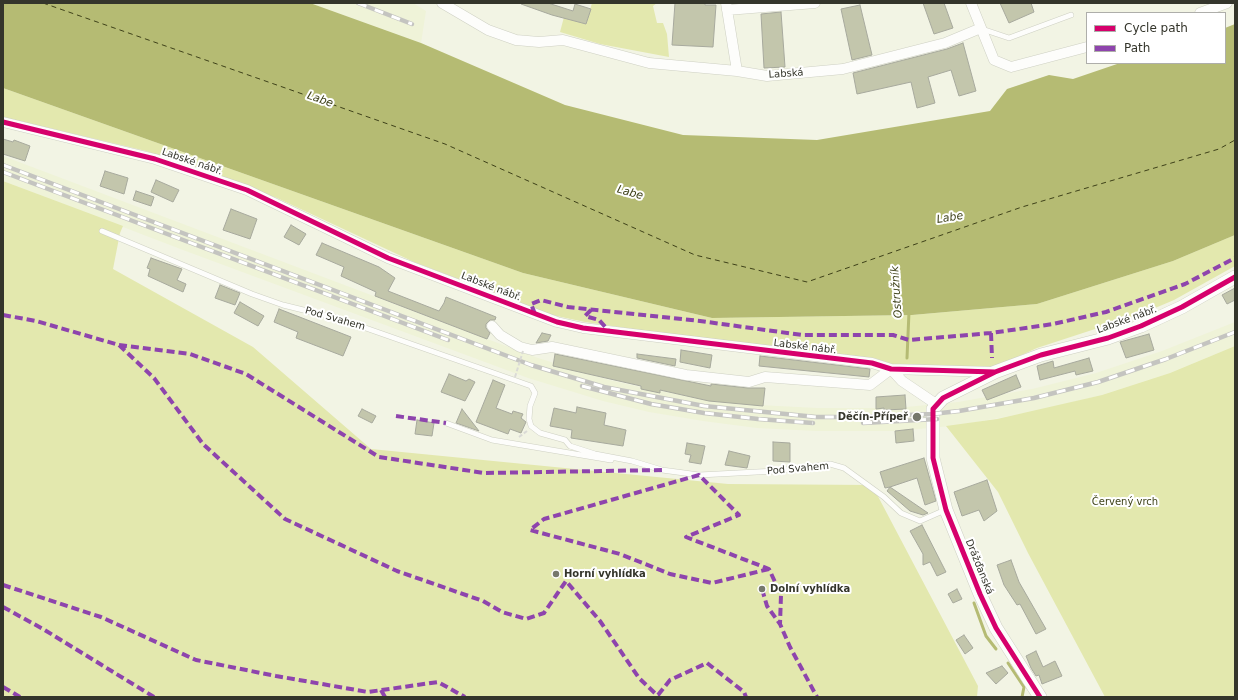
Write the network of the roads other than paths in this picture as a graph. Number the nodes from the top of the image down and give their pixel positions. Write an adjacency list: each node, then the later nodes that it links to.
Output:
1 (442, 3): 10 (street, Labská)
2 (815, 3): 5 (street)
3 (971, 3): 8 (street)
4 (1227, 3): 6 (street)
5 (727, 6): 10 (street)
6 (1203, 12)
7 (1071, 15): 8 (lane)
8 (981, 28): 9 (street); 10 (street, Labská)
9 (1086, 47)
10 (737, 71)
11 (3, 122): 15 (street, Labské nábř.)
12 (102, 231): 19 (lane, Pod Svahem)
13 (1235, 277): 16 (street, Labské nábř.)
14 (492, 326): 15 (street)
15 (891, 369): 16 (street, Labské nábř.); 17 (street, Labské nábř.)
16 (995, 372): 17 (street, Labské nábř.)
17 (936, 404): 20 (street, Drážďanská)
18 (446, 423): 19 (lane, Pod Svahem)
19 (632, 461): 20 (lane, Pod Svahem)
20 (946, 510): 21 (street, Drážďanská)
21 (1040, 697)

